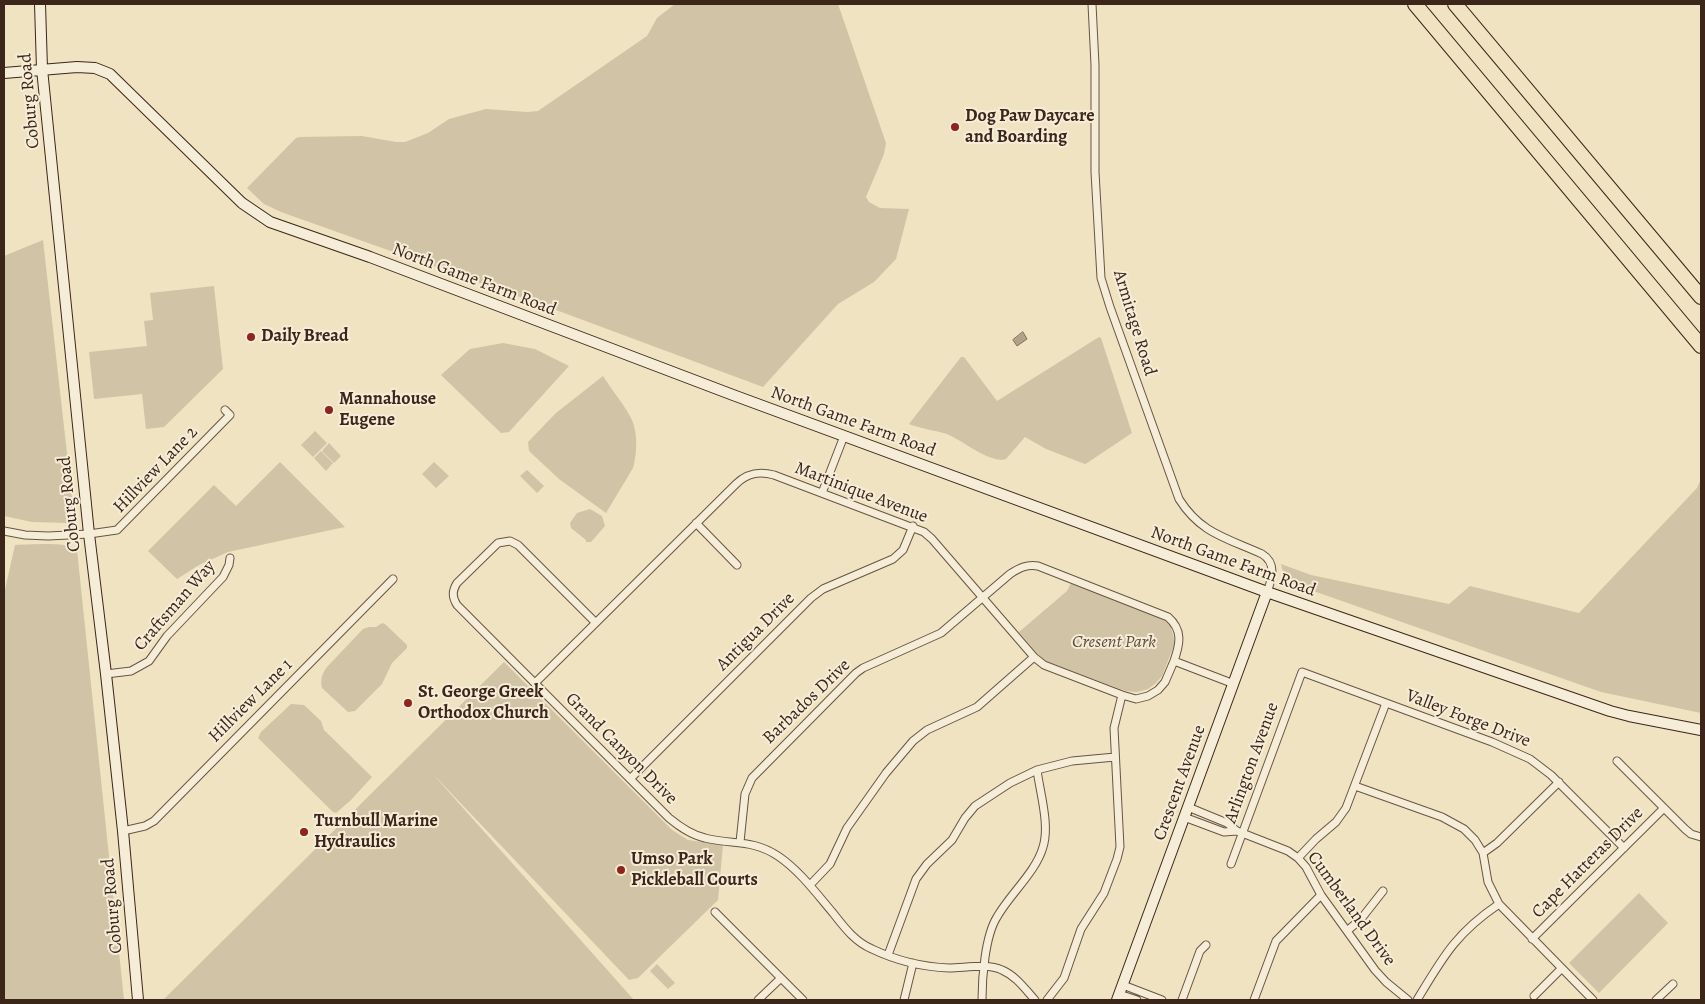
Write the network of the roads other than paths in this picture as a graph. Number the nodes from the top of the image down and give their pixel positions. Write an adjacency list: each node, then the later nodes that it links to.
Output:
1 (40, 4): 5 (main road, Coburg Road)
2 (1092, 4): 19 (street, Armitage Road)
3 (1415, 4): 8 (highway)
4 (1455, 4): 7 (highway)
5 (42, 69): 6 (main road, North Game Farm Road); 10 (main road, North Game Farm Road); 15 (main road, Coburg Road)
6 (4, 73)
7 (1701, 297)
8 (1701, 346)
9 (225, 410): 15 (street, Hillview Lane 2)
10 (844, 436): 11 (street); 19 (main road, North Game Farm Road)
11 (822, 493): 12 (street, Martinique Avenue); 13 (street, Martinique Avenue)
12 (696, 523): 17 (street); 21 (street, Martinique Avenue)
13 (912, 526): 20 (street, Martinique Avenue); 34 (street, Antigua Drive)
14 (4, 531): 15 (street)
15 (89, 534): 25 (main road, Coburg Road)
16 (230, 558): 25 (street, Craftsman Way)
17 (737, 565)
18 (393, 579): 39 (street, Hillview Lane 1)
19 (1267, 592): 27 (main road, Crescent Avenue); 30 (main road, North Game Farm Road)
20 (982, 598): 22 (street, Martinique Avenue); 23 (street, Barbados Drive); 42 (street, Barbados Drive)
21 (595, 622): 26 (street, Martinique Avenue); 26 (street, Grand Canyon Drive)
22 (1034, 657): 28 (street, Martinique Avenue); 47 (street)
23 (1174, 661): 27 (street); 28 (street, Martinique Avenue)
24 (1302, 672): 29 (street, Valley Forge Drive); 40 (street, Arlington Avenue)
25 (106, 674): 39 (main road, Coburg Road)
26 (535, 683): 34 (street, Grand Canyon Drive)
27 (1234, 684): 38 (main road, Crescent Avenue)
28 (1122, 695): 31 (street)
29 (1386, 703): 35 (street, Valley Forge Drive); 36 (street)
30 (1701, 730)
31 (1115, 757): 33 (street); 69 (street)
32 (1617, 761): 37 (street)
33 (1037, 770): 55 (street); 57 (street)
34 (630, 779): 42 (street, Grand Canyon Drive)
35 (1559, 782): 43 (street, Valley Forge Drive); 44 (street)
36 (1355, 786): 44 (street); 45 (street)
37 (1664, 808): 41 (street); 43 (street, Cape Hatteras Drive)
38 (1186, 812): 40 (street, Cumberland Drive); 61 (main road, Crescent Avenue)
39 (123, 831): 63 (main road, Coburg Road)
40 (1240, 832): 45 (street, Cumberland Drive); 46 (street, Arlington Avenue)
41 (1701, 837)
42 (740, 842): 47 (street, Grand Canyon Drive)
43 (1624, 848): 53 (street, Cape Hatteras Drive)
44 (1482, 853): 50 (street)
45 (1298, 858): 49 (street, Cumberland Drive)
46 (1231, 864)
47 (810, 886): 55 (street, Grand Canyon Drive)
48 (1383, 891): 52 (street)
49 (1321, 895): 52 (street, Cumberland Drive); 73 (street)
50 (1499, 904): 53 (street); 75 (street)
51 (715, 912): 59 (street)
52 (1347, 931): 74 (street, Cumberland Drive)
53 (1532, 940): 58 (street)
54 (1206, 945): 72 (street)
55 (888, 956): 56 (street, Grand Canyon Drive)
56 (912, 963): 57 (street, Grand Canyon Drive); 66 (street)
57 (985, 967): 67 (street); 68 (street, Grand Canyon Drive)
58 (1561, 969): 62 (street); 76 (street)
59 (781, 978): 64 (street); 65 (street)
60 (1673, 984): 77 (street)
61 (1120, 993): 70 (street); 71 (street)
62 (1534, 996)
63 (138, 1000)
64 (758, 1000)
65 (803, 1000)
66 (904, 1000)
67 (982, 1000)
68 (1035, 1000)
69 (1047, 1000)
70 (1137, 1000)
71 (1162, 1000)
72 (1182, 1000)
73 (1254, 1000)
74 (1408, 1000)
75 (1417, 1000)
76 (1593, 1000)
77 (1656, 1000)

